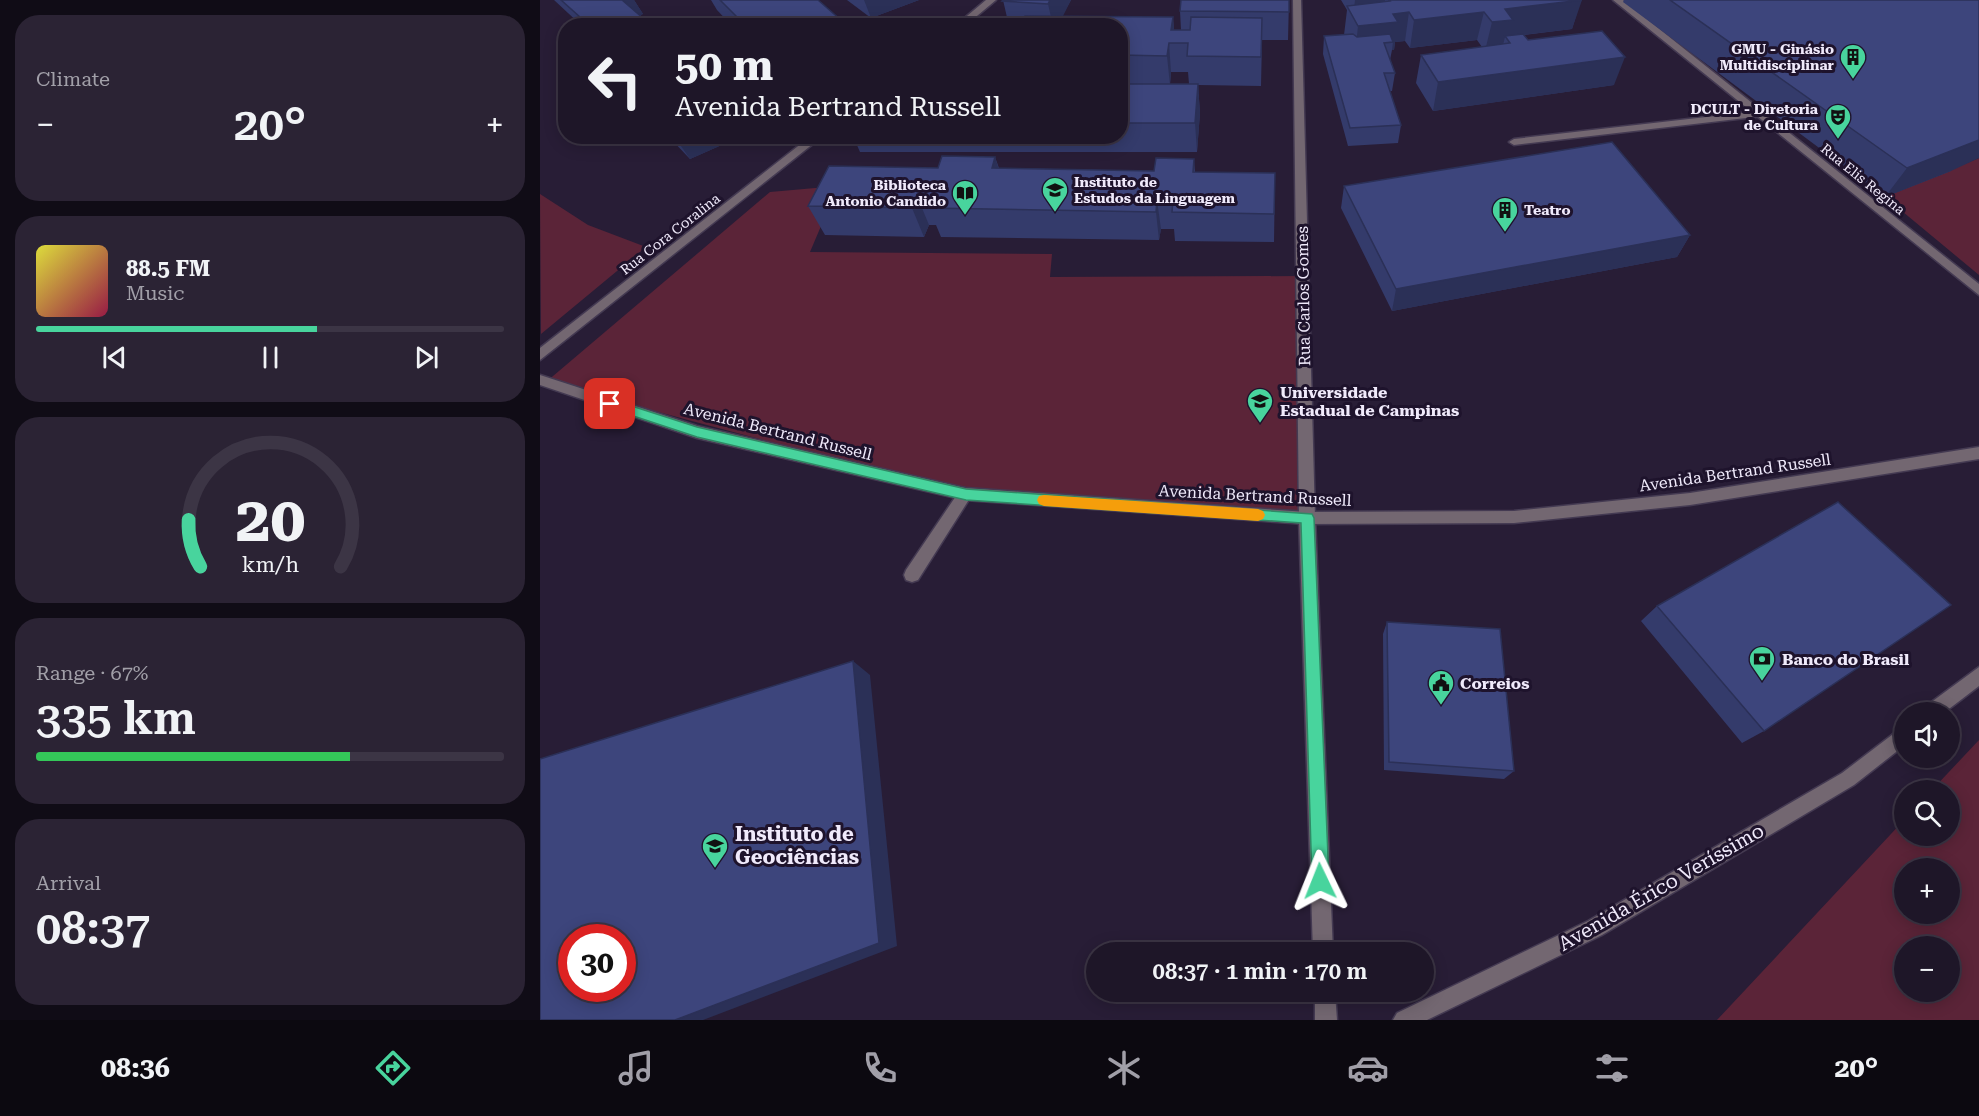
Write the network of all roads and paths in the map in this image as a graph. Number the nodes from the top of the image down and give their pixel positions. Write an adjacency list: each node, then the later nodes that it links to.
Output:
1 (992, 0): 4 (street)
2 (1298, 0): 13 (street, Rua Carlos Gomes)
3 (1617, 0): 5 (street, Rua Elis Regina)
4 (969, 18)
5 (1759, 114): 6 (street); 8 (street, Rua Elis Regina)
6 (1514, 142)
7 (808, 144): 9 (street, Rua Cora Coralina)
8 (1979, 291)
9 (540, 356)
10 (540, 381): 12 (street, Avenida Bertrand Russell)
11 (1979, 453): 13 (street, Avenida Bertrand Russell)
12 (966, 494): 13 (street, Avenida Bertrand Russell); 14 (street)
13 (1307, 518): 18 (street, Rua Carlos Gomes)
14 (912, 575)
15 (1979, 675): 16 (street)
16 (1945, 702)
17 (1894, 743): 21 (street, Avenida Érico Veríssimo)
18 (1323, 942)
19 (1325, 1002): 20 (street)
20 (1326, 1020)
21 (1404, 1020)

